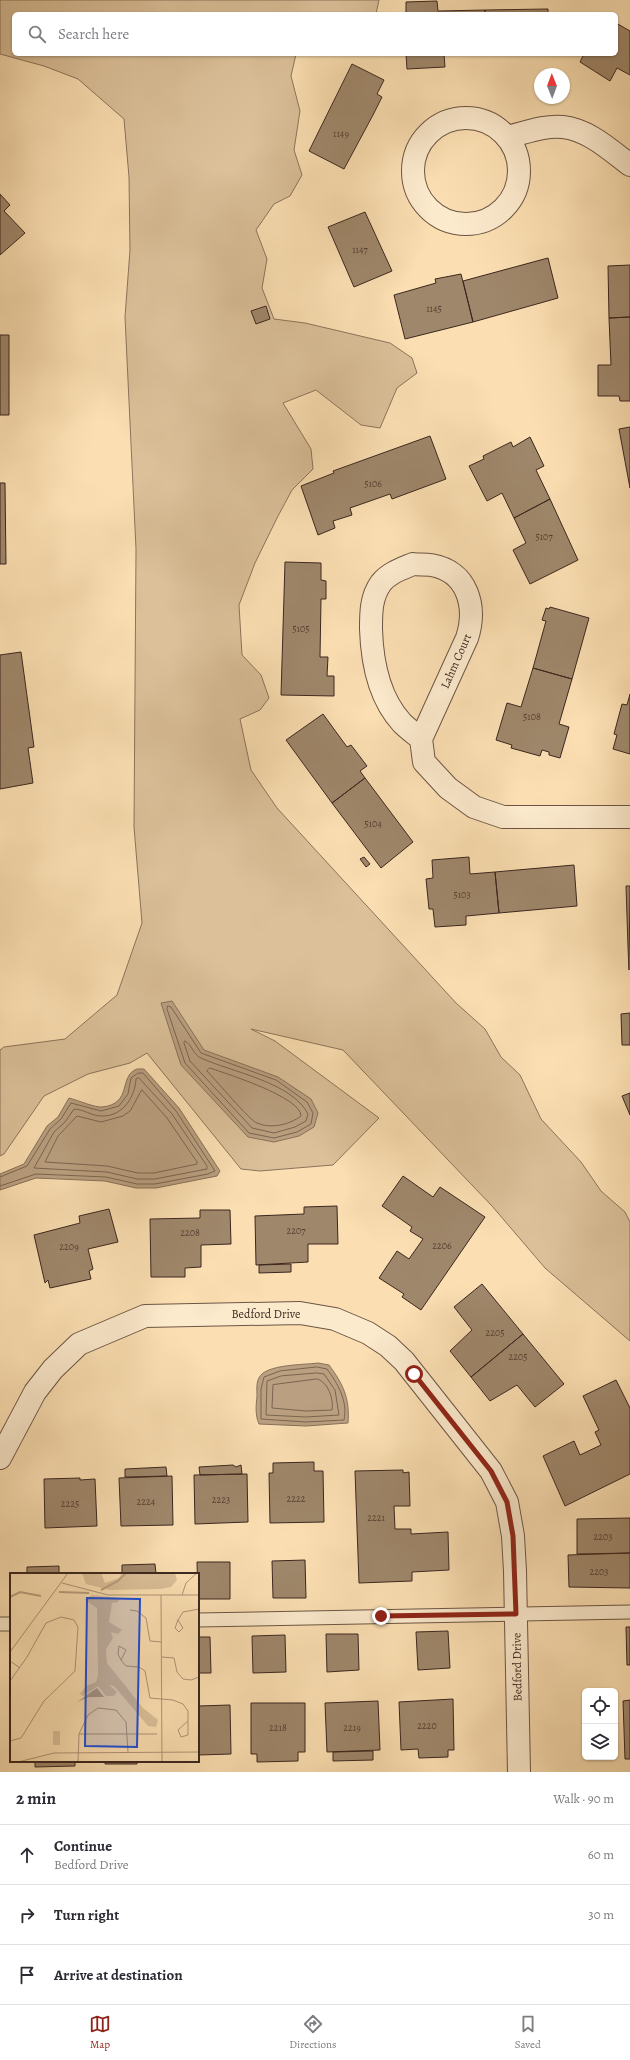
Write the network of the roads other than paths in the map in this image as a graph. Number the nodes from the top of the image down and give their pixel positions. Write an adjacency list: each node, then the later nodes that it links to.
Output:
1 (507, 137): 1 (street); 2 (street)
2 (630, 165)
3 (421, 739): 3 (street, Lahm Court); 4 (street)
4 (630, 817)
5 (0, 1458): 7 (street, Bedford Drive)
6 (630, 1612): 7 (lane)
7 (516, 1614): 8 (lane); 9 (street, Bedford Drive)
8 (199, 1620)
9 (520, 1772)

